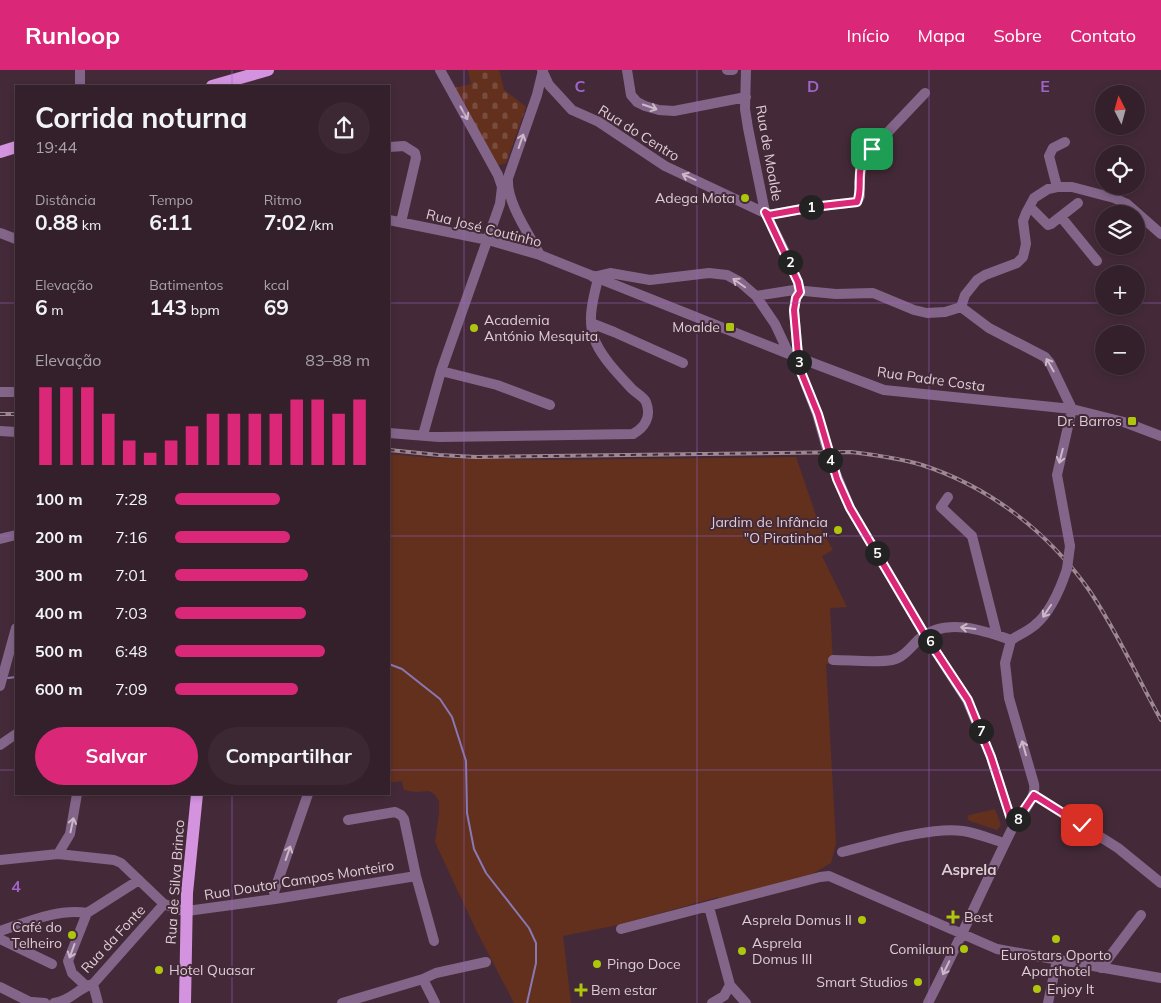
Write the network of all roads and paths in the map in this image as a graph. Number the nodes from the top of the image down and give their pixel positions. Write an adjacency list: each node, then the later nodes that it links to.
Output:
1 (80, 70): 10 (street)
2 (268, 70): 9 (main road)
3 (440, 70): 19 (street, one-way to 19)
4 (543, 70): 18 (street, one-way to 4); 26 (street, Rua do Centro, one-way to 4)
5 (627, 70): 13 (street, one-way to 13)
6 (727, 70): 7 (street)
7 (733, 70)
8 (746, 70): 13 (street, Rua de Moalde)
9 (240, 78): 11 (main road)
10 (80, 85)
11 (216, 85)
12 (925, 93): 26 (street)
13 (746, 97): 26 (street, Rua de Moalde)
14 (1065, 142): 21 (street)
15 (15, 147): 17 (main road)
16 (390, 147): 29 (street)
17 (0, 152)
18 (510, 173): 19 (street); 20 (street)
19 (498, 175): 20 (street)
20 (505, 187): 22 (street); 24 (street)
21 (1057, 187): 25 (street); 31 (street)
22 (513, 203): 24 (street); 34 (street)
23 (1078, 203): 27 (street)
24 (500, 204): 33 (street)
25 (1030, 207): 27 (street); 39 (street)
26 (765, 212): 37 (street, Rua de Moalde)
27 (1060, 217): 35 (street)
28 (390, 220): 29 (street, Rua José Coutinho)
29 (402, 222): 33 (street, Rua José Coutinho)
30 (0, 233): 32 (street)
31 (1161, 234)
32 (15, 239)
33 (488, 240): 34 (street, Rua José Coutinho); 44 (street)
34 (540, 255): 36 (street, Rua José Coutinho)
35 (1097, 261)
36 (595, 278): 38 (street, Rua José Coutinho, one-way to 36); 40 (street); 41 (street, Rua Padre Costa)
37 (800, 292): 38 (street); 39 (street); 41 (street)
38 (756, 296): 41 (street, Rua José Coutinho)
39 (961, 307): 49 (street, one-way to 39)
40 (591, 323): 42 (street); 53 (street)
41 (793, 356): 43 (street, Rua Padre Costa); 45 (street)
42 (683, 363)
43 (818, 365): 45 (street); 49 (street, Rua Padre Costa)
44 (442, 371): 48 (street); 53 (street)
45 (805, 382): 59 (street, bridge)
46 (0, 392): 47 (street)
47 (15, 392)
48 (550, 404)
49 (1072, 409): 54 (street, Rua Padre Costa); 61 (street, one-way to 61, bridge)
50 (0, 431): 51 (street)
51 (15, 432)
52 (390, 433): 53 (street)
53 (423, 436)
54 (1161, 436)
55 (948, 497): 60 (street)
56 (15, 535): 57 (street)
57 (0, 539)
58 (15, 632): 63 (street)
59 (925, 635): 60 (street, one-way to 59); 62 (street); 71 (street)
60 (997, 635): 61 (street)
61 (1011, 640): 69 (street, one-way to 61)
62 (833, 660)
63 (0, 686)
64 (15, 735): 65 (street)
65 (0, 745)
66 (77, 795): 74 (street, one-way to 66)
67 (197, 795): 82 (main road, Rua de Silva Brinco)
68 (308, 795): 79 (street, one-way to 68)
69 (1034, 795): 71 (street); 78 (street)
70 (348, 820): 76 (street, Rua Doutor Campos Monteiro)
71 (1015, 823): 72 (street)
72 (1004, 843): 73 (street); 87 (street)
73 (842, 852)
74 (58, 854): 75 (street); 77 (street)
75 (1, 861)
76 (416, 876): 79 (street, Rua Doutor Campos Monteiro); 89 (street, Rua Doutor Campos Monteiro)
77 (139, 880): 80 (street); 83 (street)
78 (1161, 883)
79 (274, 899): 82 (street, Rua Doutor Campos Monteiro)
80 (164, 904): 82 (street); 96 (street, Rua da Fonte)
81 (709, 907): 85 (street); 87 (street); 97 (street)
82 (186, 911): 103 (main road, Rua de Silva Brinco)
83 (88, 913): 86 (street); 96 (street, one-way to 96)
84 (1141, 915): 93 (street)
85 (621, 929)
86 (0, 931)
87 (963, 933): 90 (street); 108 (street, one-way to 108)
88 (0, 939): 92 (street)
89 (434, 941)
90 (1057, 960): 93 (street); 109 (street)
91 (486, 962): 95 (street)
92 (52, 964)
93 (1101, 968): 94 (street)
94 (1161, 978)
95 (423, 979): 104 (street); 105 (street)
96 (89, 985): 101 (street, Rua da Fonte); 102 (street)
97 (730, 985): 106 (street); 107 (street)
98 (0, 987): 99 (street)
99 (32, 1003): 100 (street)
100 (45, 1003)
101 (54, 1003)
102 (98, 1003)
103 (185, 1003)
104 (342, 1003)
105 (435, 1003)
106 (712, 1003)
107 (746, 1003)
108 (928, 1003)
109 (1048, 1003)

